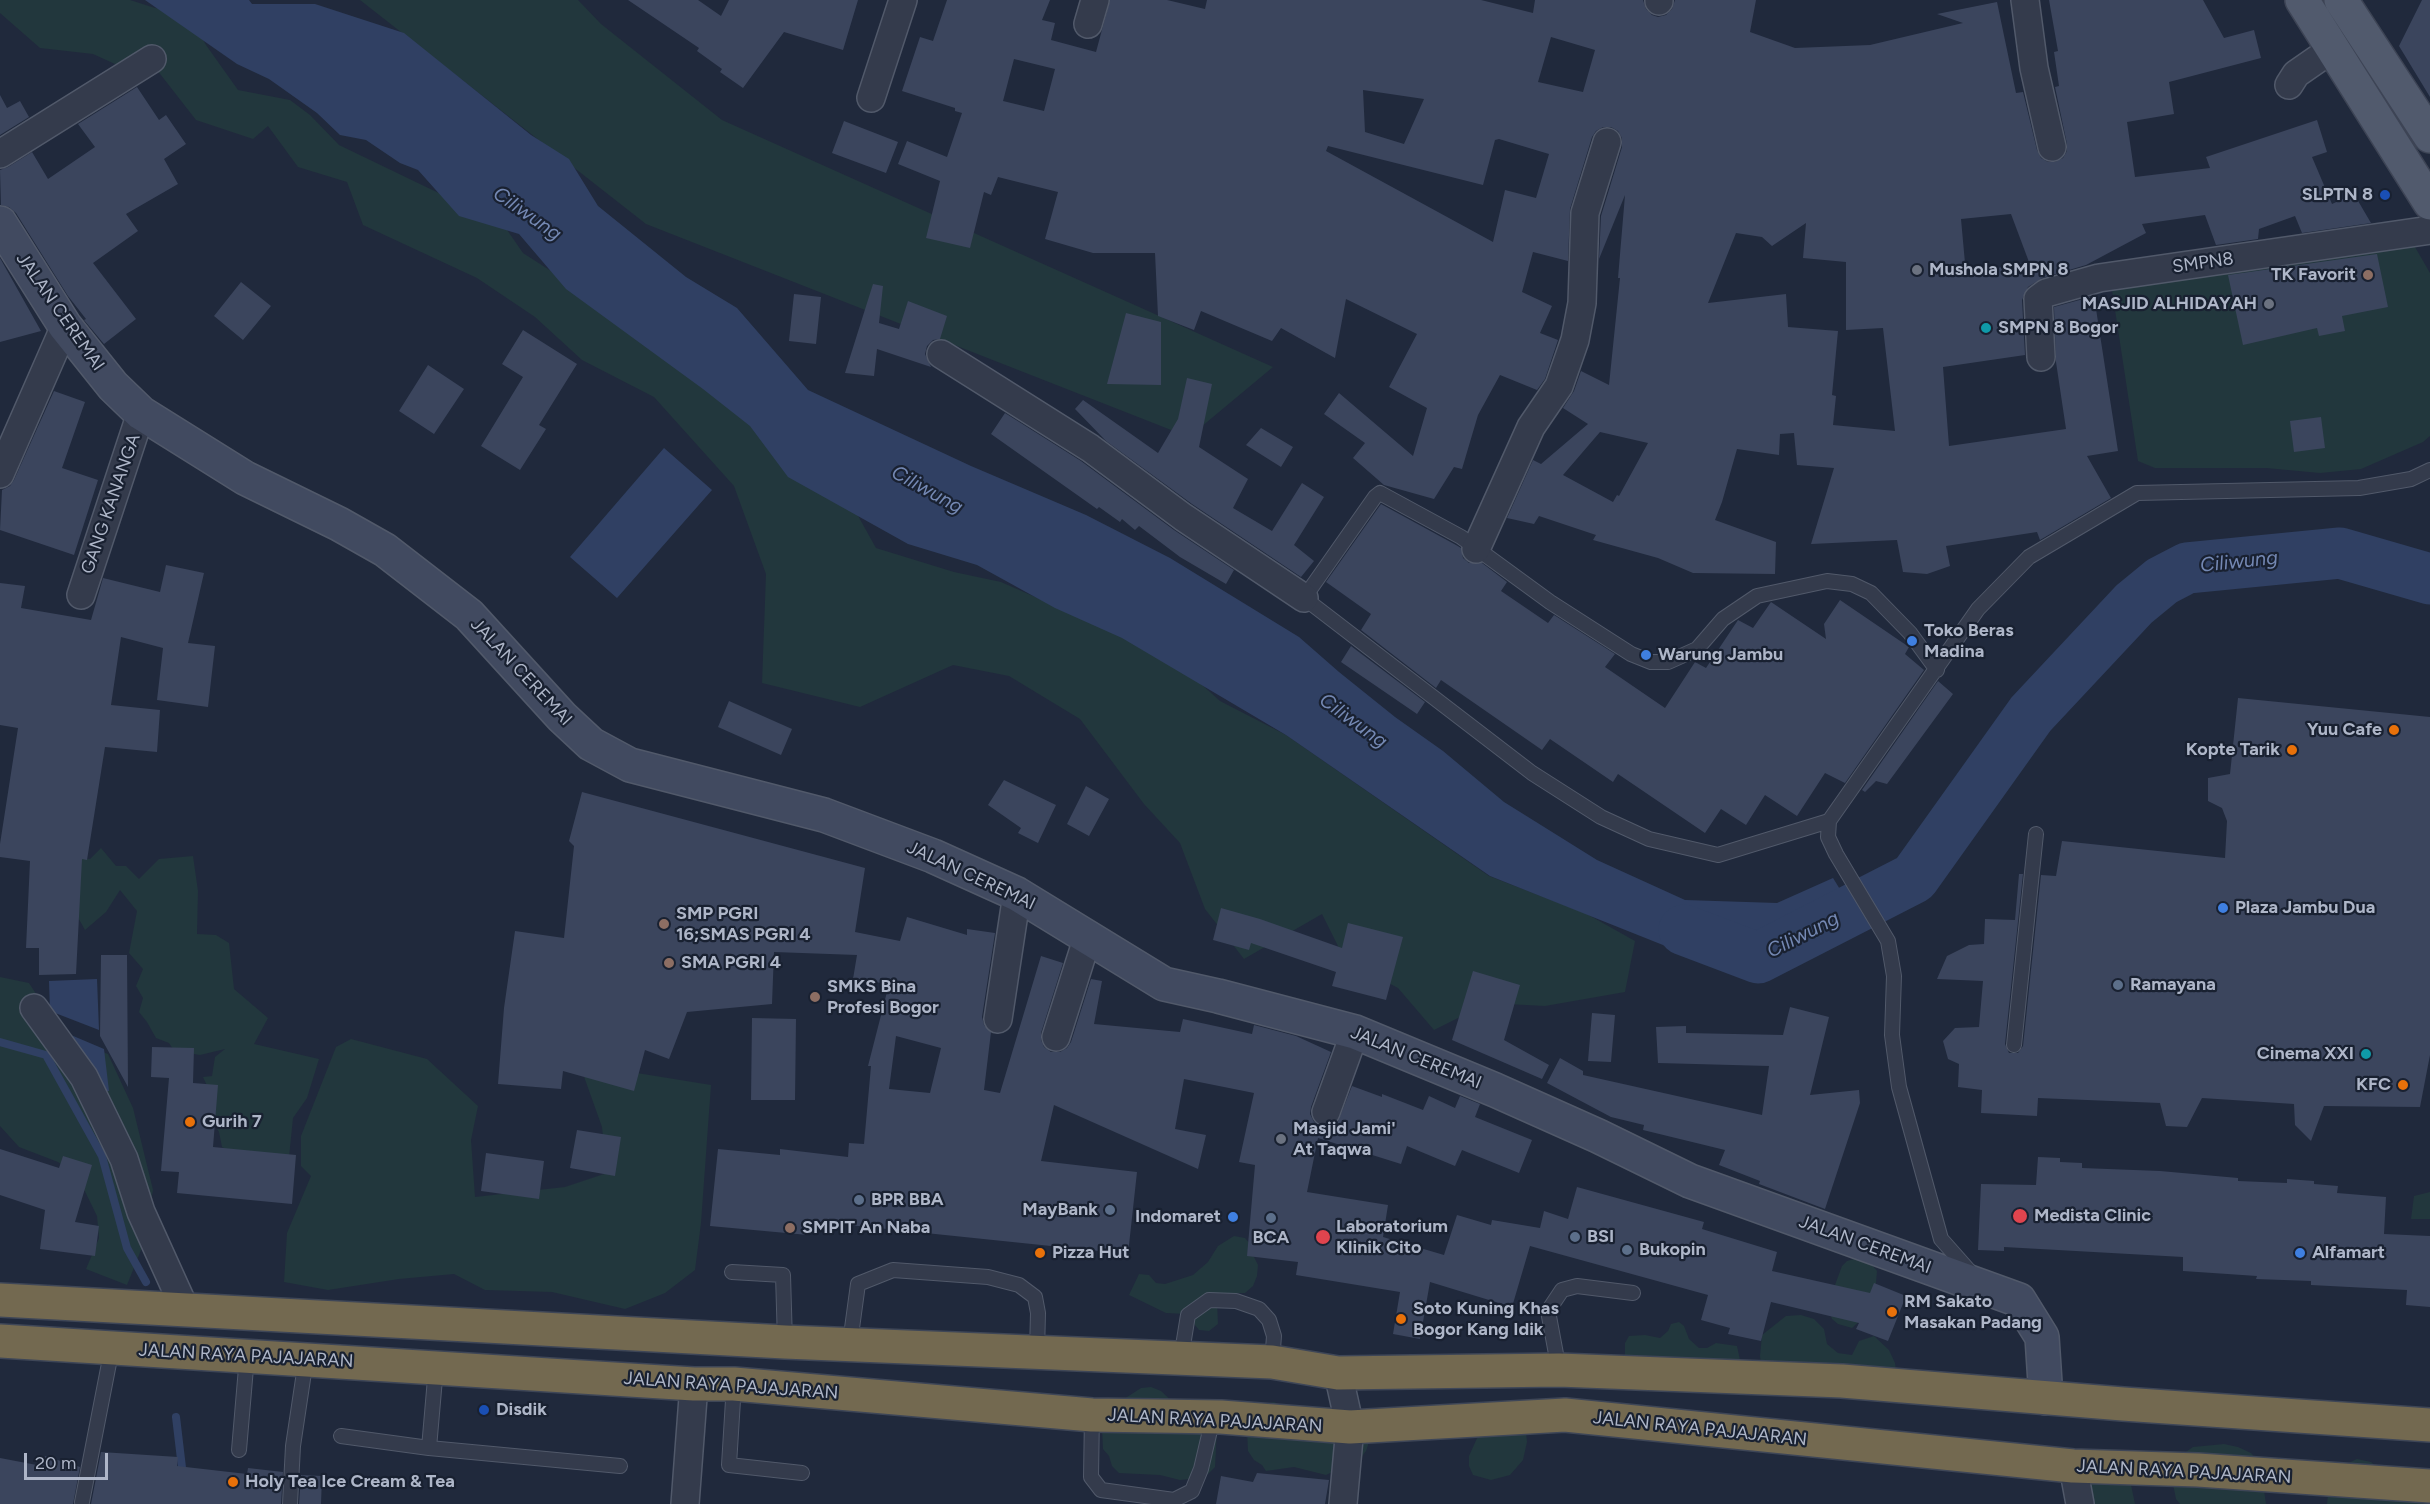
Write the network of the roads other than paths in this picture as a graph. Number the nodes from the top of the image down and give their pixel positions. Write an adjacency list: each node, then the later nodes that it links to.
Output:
1 (903, 0): 8 (street)
2 (2025, 0): 11 (street)
3 (2302, 0): 5 (main road)
4 (2341, 0): 9 (main road)
5 (2332, 50): 7 (street); 13 (main road)
6 (152, 59): 12 (street)
7 (2289, 85)
8 (871, 98)
9 (2430, 136)
10 (1607, 142): 22 (street)
11 (2052, 147)
12 (0, 154)
13 (2430, 203)
14 (2430, 230): 18 (street, SMPN8)
15 (4, 238): 16 (street, JALAN CEREMAI)
16 (65, 326): 19 (street, JALAN CEREMAI); 21 (street)
17 (941, 354): 24 (street)
18 (2041, 357)
19 (141, 414): 23 (street, GANG KANANGA); 28 (street, JALAN CEREMAI)
20 (2430, 470): 25 (lane)
21 (0, 474)
22 (1476, 549): 24 (lane); 25 (lane)
23 (81, 595)
24 (1304, 598): 26 (lane)
25 (1937, 670): 26 (lane)
26 (1829, 821): 37 (lane)
27 (2036, 834): 34 (lane)
28 (1017, 894): 29 (street, JALAN CEREMAI); 31 (street)
29 (1088, 936): 32 (street, JALAN CEREMAI); 33 (street)
30 (34, 1008): 40 (street)
31 (998, 1019)
32 (1355, 1032): 35 (street); 37 (street, JALAN CEREMAI)
33 (1056, 1037)
34 (2014, 1045)
35 (1326, 1112)
36 (732, 1272): 42 (lane)
37 (1985, 1289): 55 (street, JALAN CEREMAI)
38 (1633, 1293): 51 (lane)
39 (0, 1300): 40 (highway)
40 (185, 1309): 42 (highway)
41 (0, 1341): 44 (highway, JALAN RAYA PAJAJARAN)
42 (785, 1342): 43 (highway)
43 (850, 1343): 45 (highway); 45 (lane)
44 (112, 1348): 46 (highway, JALAN RAYA PAJAJARAN); 67 (lane)
45 (1036, 1351): 47 (highway)
46 (247, 1356): 48 (highway, JALAN RAYA PAJAJARAN); 62 (lane)
47 (1181, 1358): 49 (highway); 49 (lane)
48 (306, 1359): 50 (highway, JALAN RAYA PAJAJARAN); 68 (lane)
49 (1272, 1362): 52 (highway)
50 (436, 1367): 53 (highway, JALAN RAYA PAJAJARAN); 61 (lane)
51 (1559, 1370): 52 (highway); 55 (highway)
52 (1338, 1373): 59 (street)
53 (694, 1384): 54 (highway, JALAN RAYA PAJAJARAN); 69 (street)
54 (734, 1384): 56 (highway, JALAN RAYA PAJAJARAN); 65 (lane)
55 (2046, 1398): 58 (highway)
56 (1092, 1415): 57 (highway, JALAN RAYA PAJAJARAN); 57 (lane)
57 (1221, 1418): 59 (highway, JALAN RAYA PAJAJARAN)
58 (2430, 1425)
59 (1350, 1427): 64 (highway, JALAN RAYA PAJAJARAN); 70 (street)
60 (341, 1436): 61 (lane)
61 (429, 1448): 63 (lane)
62 (239, 1450)
63 (621, 1466)
64 (2073, 1466): 66 (highway, JALAN RAYA PAJAJARAN); 71 (street)
65 (802, 1473)
66 (2430, 1486)
67 (82, 1502)
68 (290, 1504)
69 (685, 1504)
70 (1343, 1504)
71 (2080, 1504)

